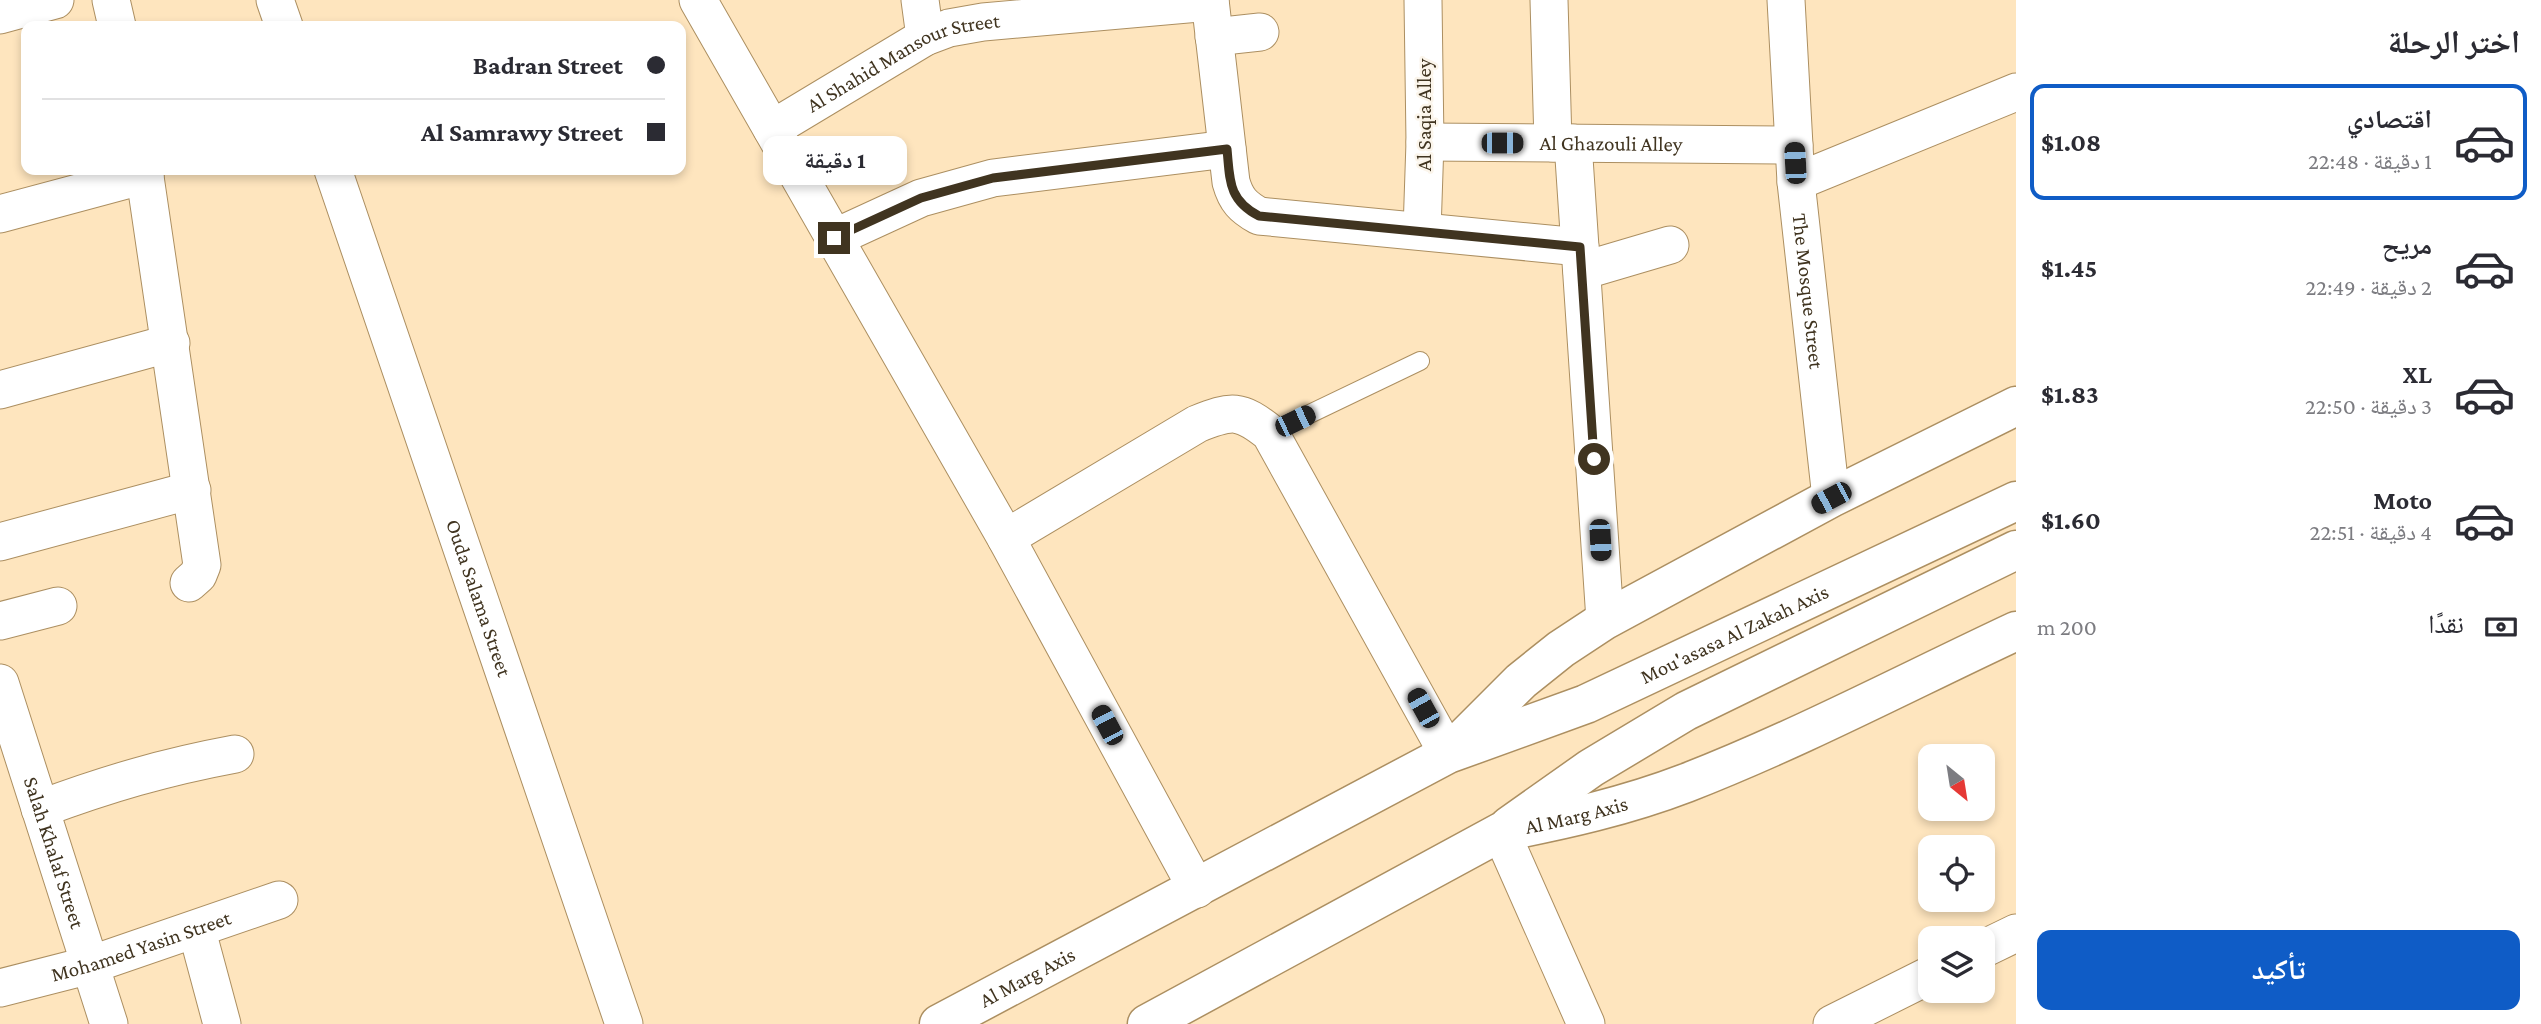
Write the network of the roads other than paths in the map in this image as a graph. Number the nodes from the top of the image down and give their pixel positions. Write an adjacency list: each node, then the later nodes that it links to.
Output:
1 (55, 0): 10 (street)
2 (111, 0): 11 (street)
3 (275, 0): 12 (street)
4 (698, 0): 16 (street)
5 (920, 0): 14 (street)
6 (1423, 0): 17 (street, Al Saqia Alley)
7 (1549, 0): 18 (street)
8 (1786, 0): 19 (street, The Mosque Street)
9 (1211, 13): 13 (street, Al Shahid Mansour Street); 14 (street, Al Shahid Mansour Street); 20 (street)
10 (0, 15)
11 (116, 21)
12 (282, 21)
13 (1260, 32)
14 (925, 37): 16 (street, Al Shahid Mansour Street)
15 (2016, 92): 24 (street)
16 (772, 129): 27 (street)
17 (1426, 142): 18 (street, Al Ghazouli Alley); 26 (street, Al Saqia Alley)
18 (1563, 143): 19 (street, Al Ghazouli Alley); 29 (street)
19 (1794, 145): 24 (street, The Mosque Street)
20 (1227, 149): 26 (street); 27 (street)
21 (135, 175): 25 (street)
22 (145, 175): 30 (street)
23 (335, 175): 62 (street, Ouda Salama Street)
24 (1796, 182): 36 (street, The Mosque Street)
25 (0, 214)
26 (1422, 231): 29 (street)
27 (834, 238): 38 (street)
28 (1670, 245): 29 (street)
29 (1581, 259): 43 (street)
30 (171, 343): 32 (street); 35 (street)
31 (1420, 361): 34 (lane)
32 (0, 390)
33 (2016, 406): 36 (main road)
34 (1270, 433): 38 (street); 48 (street)
35 (191, 490): 39 (street); 41 (street)
36 (1831, 498): 43 (main road)
37 (2016, 501): 48 (main road, Mou'asasa Al Zakah Axis)
38 (1006, 538): 51 (street)
39 (0, 542)
40 (2016, 550): 50 (main road)
41 (189, 583)
42 (58, 606): 44 (street)
43 (1605, 620): 48 (main road)
44 (0, 621)
45 (2016, 631): 50 (main road, Al Marg Axis)
46 (0, 683): 49 (street, Salah Khalaf Street)
47 (235, 754): 49 (street)
48 (1448, 754): 51 (main road, Al Marg Axis)
49 (40, 809): 56 (street, Salah Khalaf Street)
50 (1501, 832): 59 (main road, Al Marg Axis); 64 (street)
51 (1197, 889): 63 (main road, Al Marg Axis)
52 (279, 901): 53 (street, Mohamed Yasin Street)
53 (197, 931): 56 (street, Mohamed Yasin Street); 61 (street)
54 (2016, 933): 55 (street)
55 (1995, 943)
56 (90, 965): 58 (street, Mohamed Yasin Street); 60 (street, Salah Khalaf Street)
57 (1918, 981): 65 (street)
58 (0, 988)
59 (1169, 1018)
60 (109, 1024)
61 (222, 1024)
62 (624, 1024)
63 (939, 1024)
64 (1586, 1024)
65 (1833, 1024)

